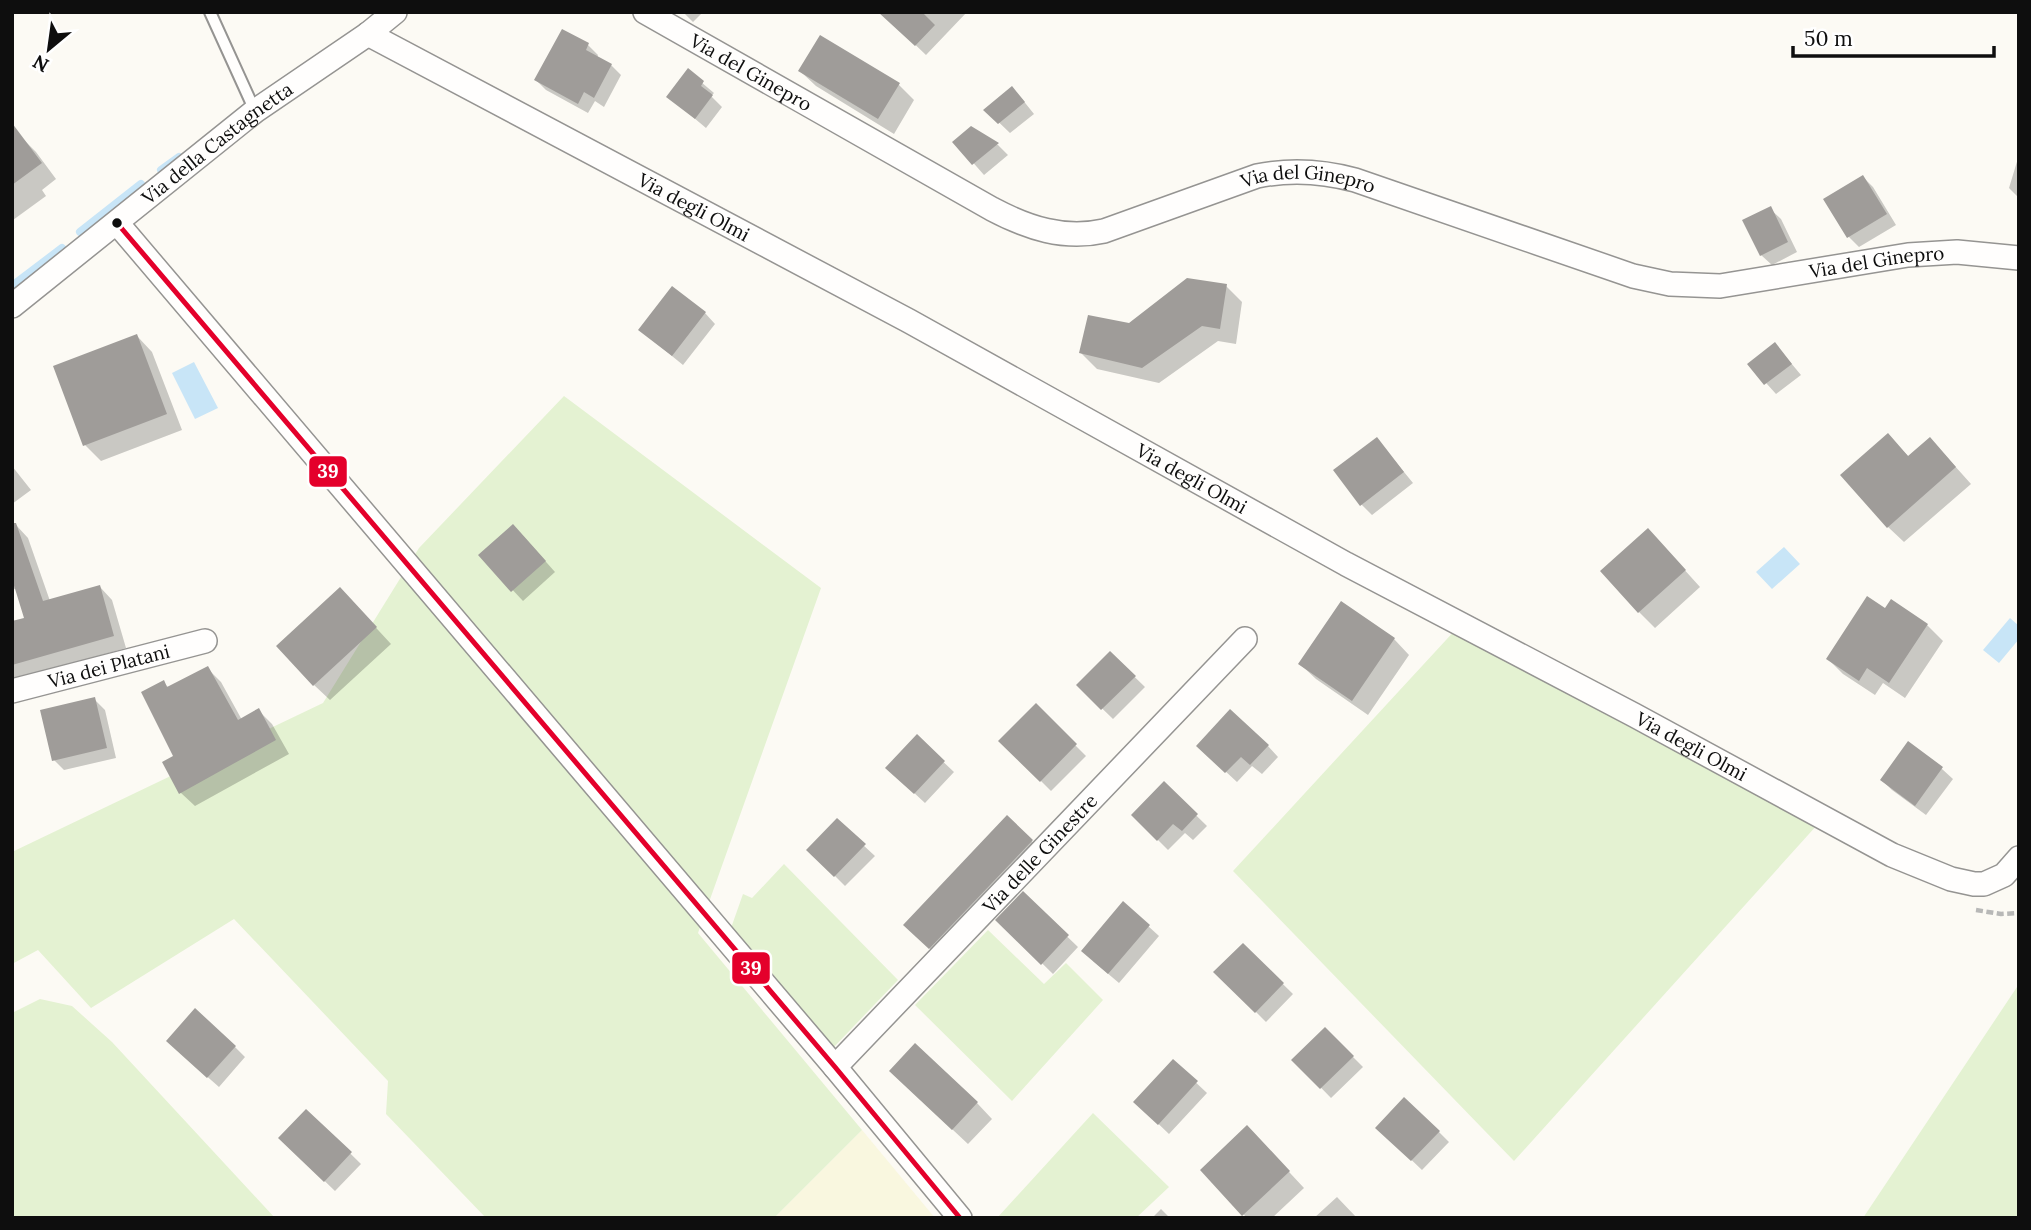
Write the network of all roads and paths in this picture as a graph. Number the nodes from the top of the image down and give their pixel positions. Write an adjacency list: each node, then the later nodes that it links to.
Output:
1 (210, 12): 5 (lane)
2 (395, 12): 4 (street, Via della Castagnetta)
3 (645, 12): 7 (street, Via del Ginepro)
4 (368, 34): 5 (street, Via della Castagnetta); 12 (street, Via degli Olmi)
5 (256, 111): 6 (street, Via della Castagnetta)
6 (117, 223): 8 (street, Via della Castagnetta); 13 (street)
7 (2019, 258)
8 (12, 306)
9 (1245, 639): 13 (street, Via delle Ginestre)
10 (205, 641): 11 (street, Via dei Platani)
11 (12, 691)
12 (2019, 859)
13 (835, 1067): 14 (street)
14 (960, 1218)

